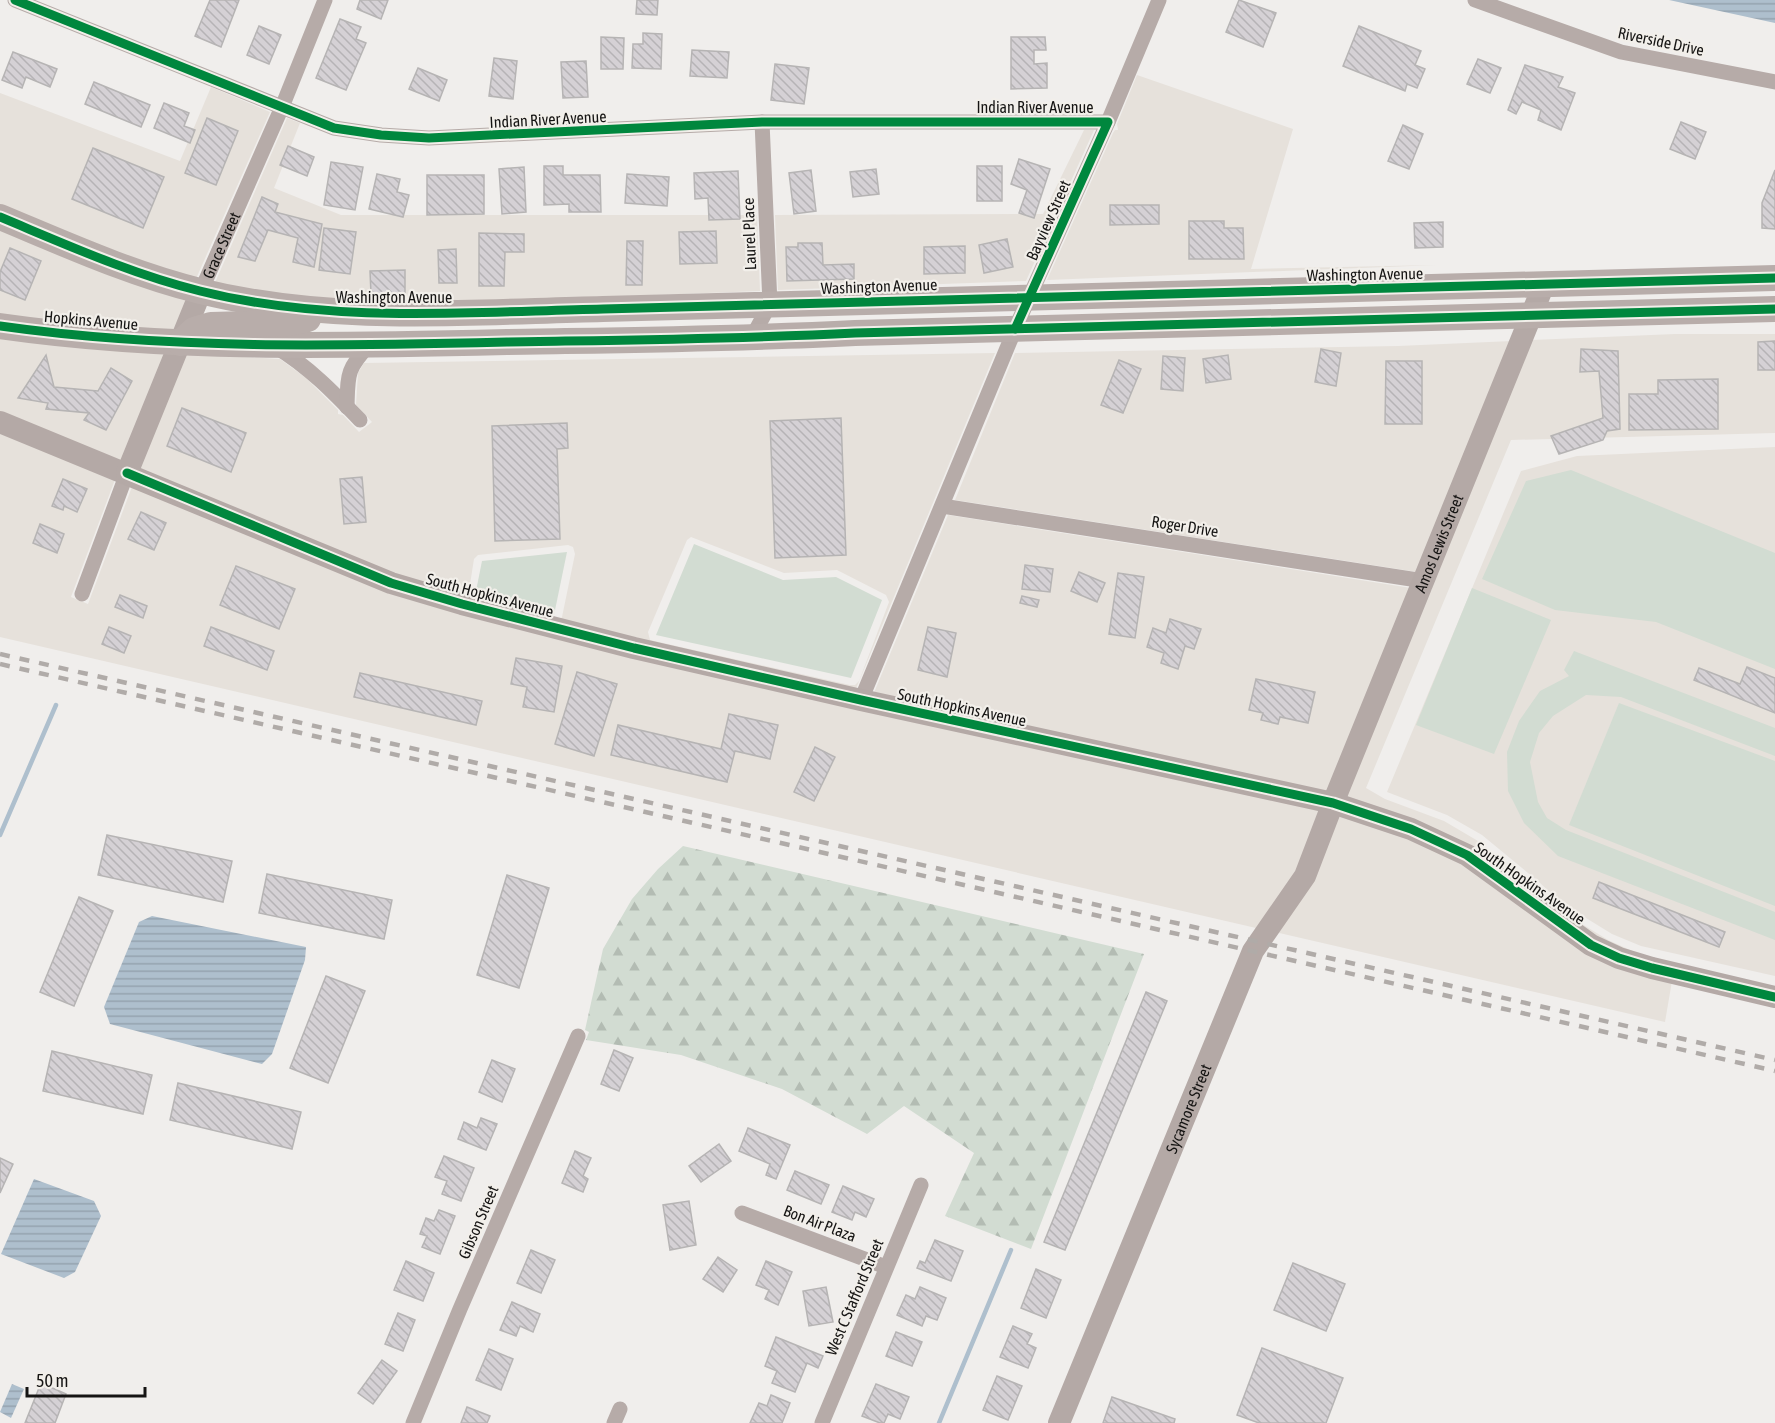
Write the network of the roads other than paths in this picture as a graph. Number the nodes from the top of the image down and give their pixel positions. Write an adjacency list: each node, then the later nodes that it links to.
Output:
1 (15, 0): 6 (street, Indian River Avenue)
2 (325, 0): 6 (street, Grace Street)
3 (1159, 0): 8 (street, Bayview Street)
4 (1475, 0): 5 (street, Riverside Drive)
5 (1775, 82)
6 (282, 107): 7 (street, Indian River Avenue); 12 (street, Grace Street)
7 (762, 122): 8 (street, Indian River Avenue); 15 (street, Laurel Place)
8 (1108, 122): 14 (street, Bayview Street)
9 (0, 217): 12 (main road, Washington Avenue)
10 (1775, 278): 11 (main road, Washington Avenue)
11 (1544, 284): 13 (main road, Washington Avenue); 19 (street, Amos Lewis Street)
12 (201, 291): 18 (main road, Washington Avenue); 24 (street, Grace Street)
13 (1277, 291): 14 (main road, Washington Avenue); 20 (main road)
14 (1029, 297): 15 (main road, Washington Avenue); 22 (street, Bayview Street)
15 (770, 304): 17 (main road, Washington Avenue); 23 (street)
16 (1775, 309): 19 (main road)
17 (480, 312): 18 (main road, Washington Avenue); 25 (street)
18 (344, 313): 24 (main road)
19 (1533, 316): 20 (main road); 33 (street, Amos Lewis Street)
20 (1277, 323): 22 (main road)
21 (0, 326): 24 (main road, Hopkins Avenue)
22 (1015, 329): 23 (main road); 32 (street, Bayview Street)
23 (751, 339): 25 (main road)
24 (180, 343): 27 (main road); 31 (street, Grace Street)
25 (481, 343): 26 (main road)
26 (369, 345): 27 (main road); 28 (street)
27 (274, 346): 28 (street)
28 (347, 407): 29 (street)
29 (360, 420)
30 (0, 422): 31 (street, South Hopkins Avenue)
31 (127, 473): 34 (street, Grace Street); 35 (street, South Hopkins Avenue)
32 (942, 506): 33 (street, Roger Drive); 35 (street, Bayview Street)
33 (1424, 581): 36 (street, Amos Lewis Street)
34 (82, 594)
35 (861, 700): 36 (street, South Hopkins Avenue)
36 (1332, 803): 37 (street, South Hopkins Avenue); 44 (street, Sycamore Street)
37 (1775, 997)
38 (578, 1036): 42 (street, Gibson Street)
39 (921, 1185): 41 (street, West C Stafford Street)
40 (741, 1213): 41 (street, Bon Air Plaza)
41 (886, 1268): 43 (street, West C Stafford Street)
42 (414, 1423)
43 (822, 1423)
44 (1059, 1423)

